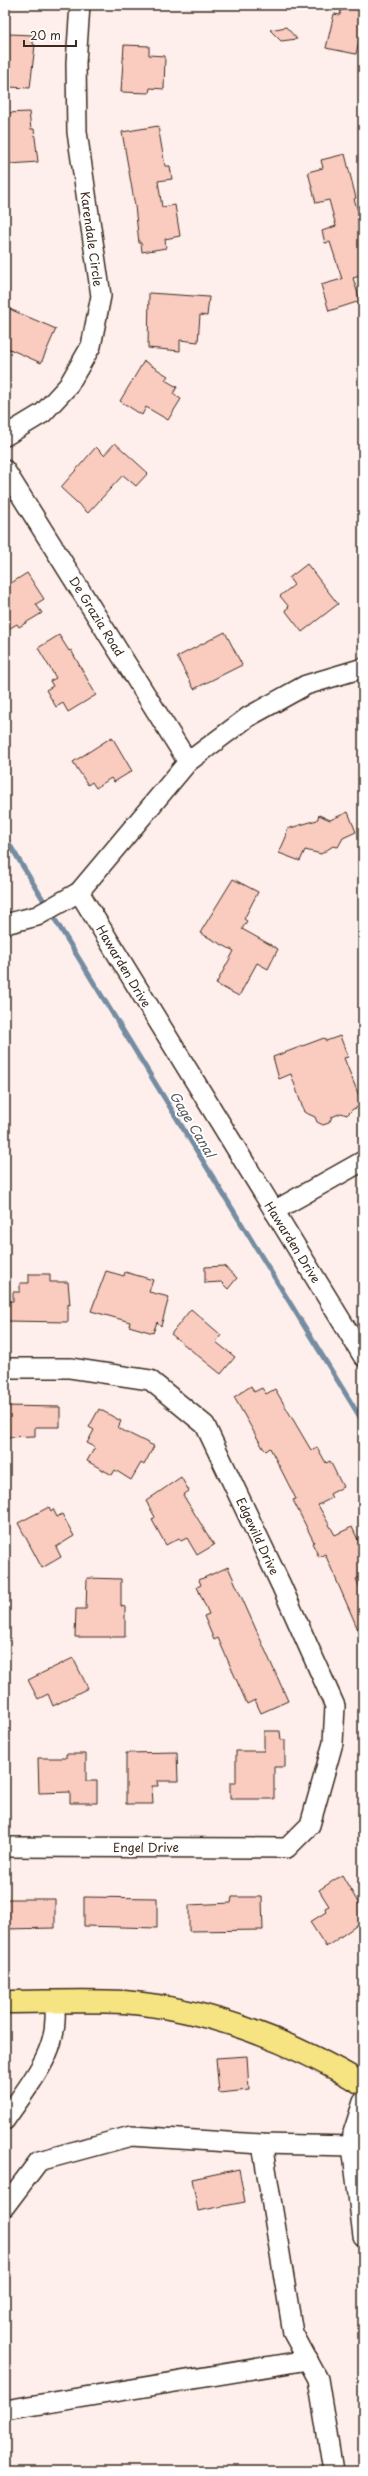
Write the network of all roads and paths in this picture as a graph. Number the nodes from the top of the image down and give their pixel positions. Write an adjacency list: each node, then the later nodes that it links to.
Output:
1 (80, 5): 2 (street, Karendale Circle)
2 (5, 436)
3 (5, 470): 5 (street, De Grazia Road)
4 (363, 668): 5 (street)
5 (188, 762): 6 (street)
6 (79, 892): 7 (street); 9 (street, Hawarden Drive)
7 (5, 924)
8 (363, 1161): 9 (street)
9 (274, 1210): 10 (street, Hawarden Drive)
10 (363, 1356)
11 (5, 1368): 13 (street, Edgewild Drive)
12 (5, 1847): 13 (street, Engel Drive)
13 (287, 1848)
14 (5, 2002): 15 (main road)
15 (54, 2002): 16 (main road); 18 (street)
16 (363, 2084)
17 (363, 2102): 20 (street)
18 (5, 2120)
19 (262, 2144): 20 (street); 21 (street); 23 (street)
20 (352, 2146): 22 (street)
21 (5, 2206)
22 (363, 2236)
23 (308, 2360): 24 (street); 25 (street)
24 (5, 2410)
25 (333, 2471)

